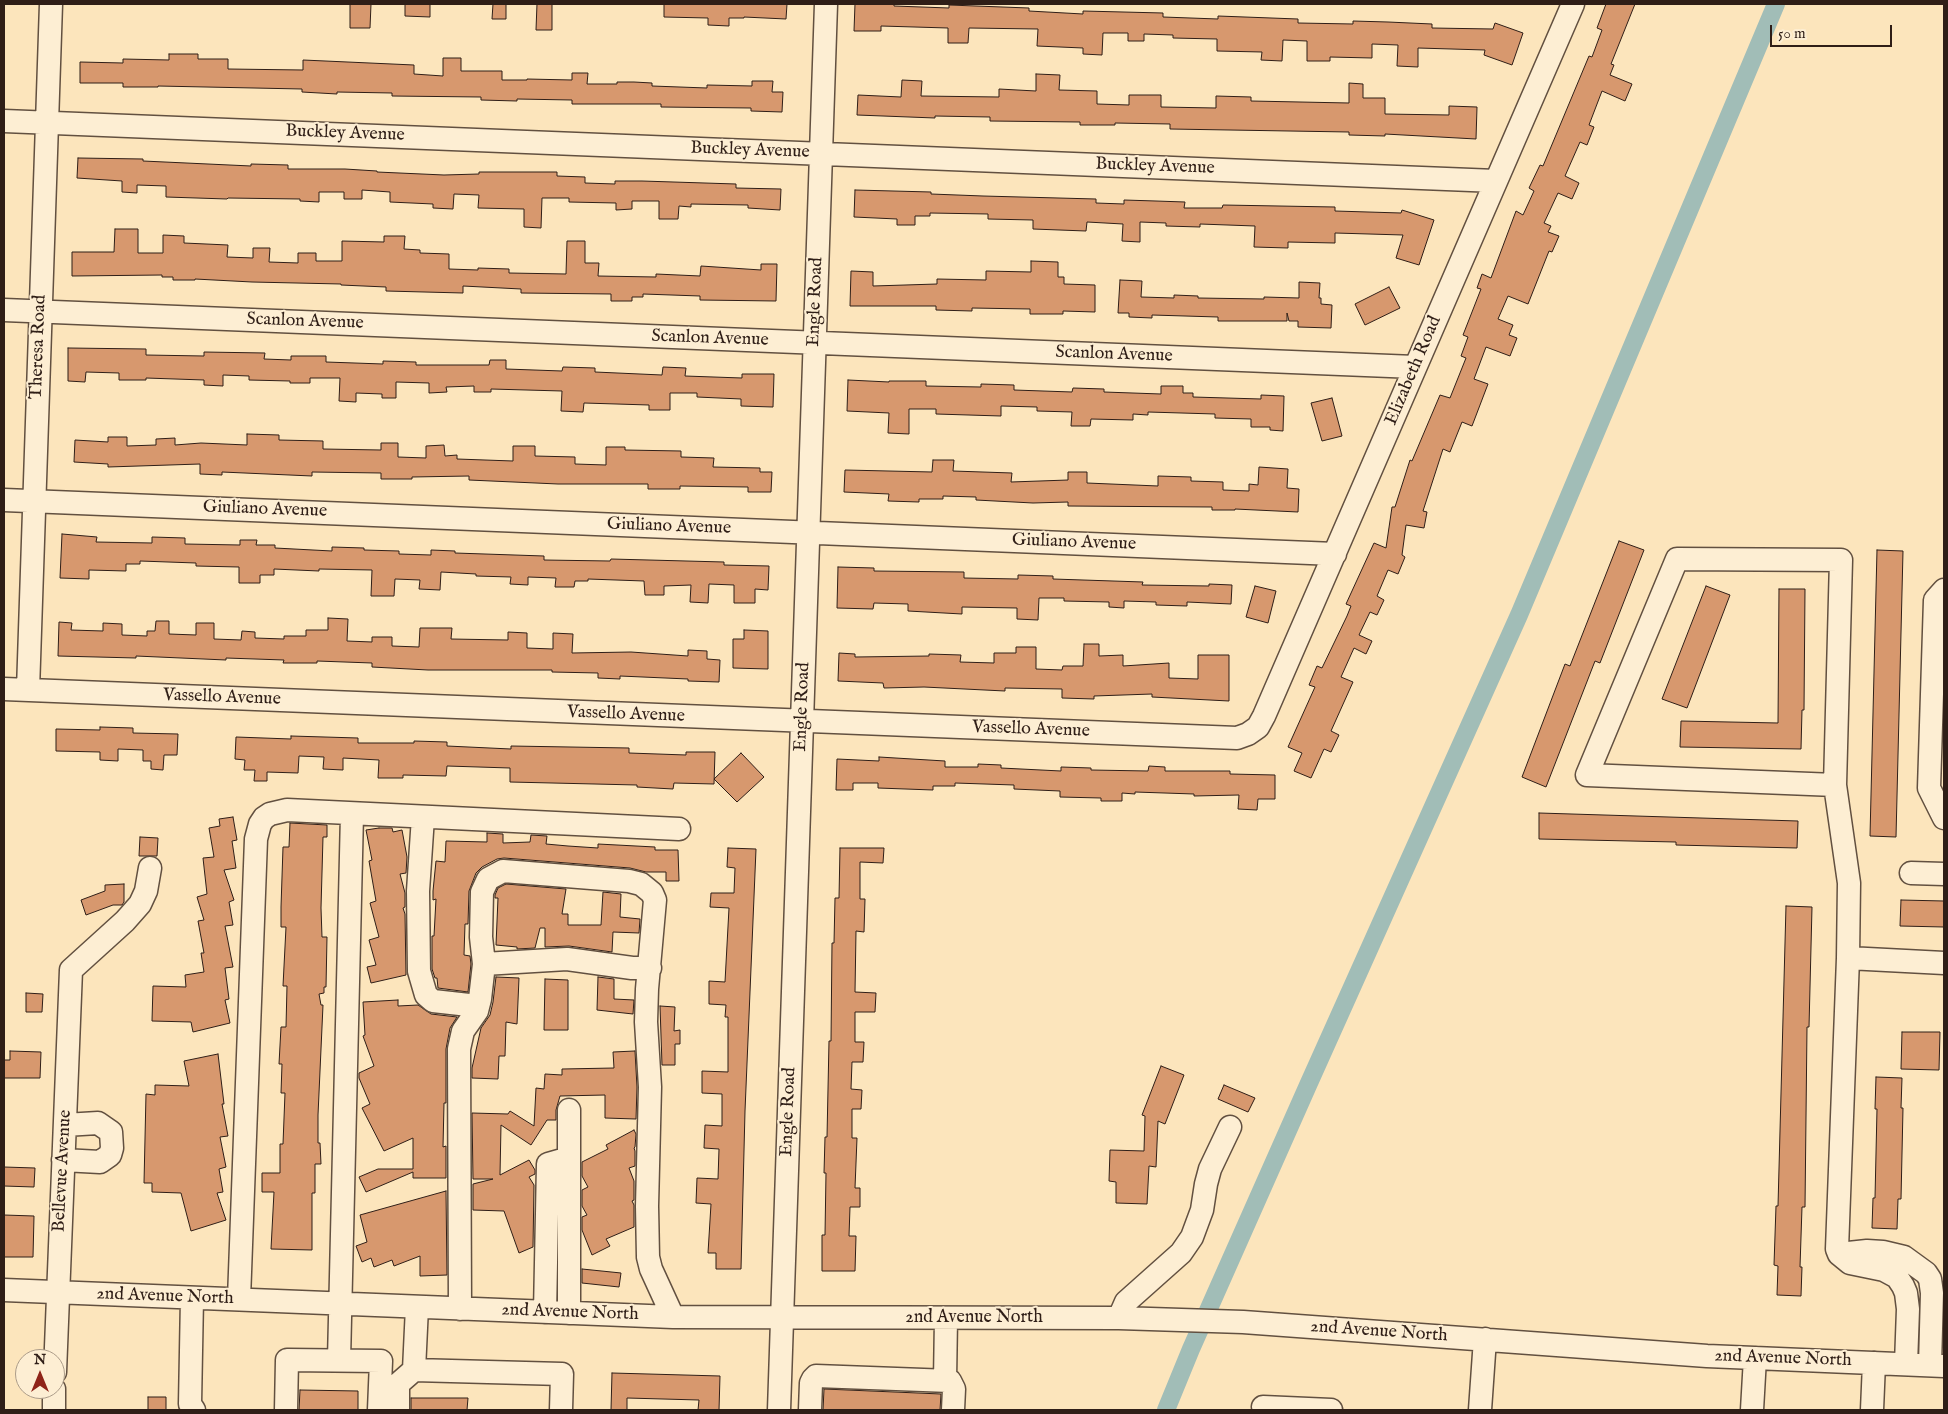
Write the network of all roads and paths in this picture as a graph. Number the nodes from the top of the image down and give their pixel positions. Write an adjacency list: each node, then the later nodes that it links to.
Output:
1 (51, 4): 5 (street, Theresa Road)
2 (826, 4): 6 (street, Engle Road)
3 (1572, 4): 7 (street, Elizabeth Road)
4 (4, 121): 5 (street, Buckley Avenue)
5 (47, 122): 6 (street, Buckley Avenue); 9 (street, Theresa Road)
6 (821, 154): 7 (street, Buckley Avenue); 10 (street, Engle Road)
7 (1496, 181): 11 (street, Elizabeth Road)
8 (4, 310): 9 (street, Scanlon Avenue)
9 (41, 312): 10 (street, Scanlon Avenue); 13 (street, Theresa Road)
10 (815, 343): 11 (street, Scanlon Avenue); 14 (street, Engle Road)
11 (1415, 367): 15 (street, Elizabeth Road)
12 (4, 500): 13 (street, Giuliano Avenue)
13 (34, 501): 14 (street, Giuliano Avenue); 18 (street, Theresa Road)
14 (808, 532): 15 (street, Giuliano Avenue); 20 (street, Engle Road)
15 (1335, 554): 21 (street, Elizabeth Road)
16 (1944, 590): 19 (street)
17 (4, 689): 18 (street, Vassello Avenue)
18 (28, 690): 20 (street, Vassello Avenue)
19 (1938, 693): 25 (street)
20 (802, 722): 21 (street, Vassello Avenue); 51 (street, Engle Road)
21 (1248, 734)
22 (1835, 785): 22 (street); 30 (street)
23 (352, 814): 24 (street); 44 (street); 45 (street)
24 (423, 817): 26 (street); 34 (street)
25 (1944, 818)
26 (679, 829)
27 (150, 868): 36 (street, Bellevue Avenue)
28 (1911, 873): 29 (street)
29 (1944, 874)
30 (1848, 958): 31 (street); 40 (street)
31 (1944, 963)
32 (484, 964): 33 (street); 33 (street); 34 (street)
33 (650, 968): 50 (street)
34 (478, 1006): 47 (street)
35 (569, 1110): 39 (street)
36 (65, 1125): 38 (street, Bellevue Avenue); 38 (street)
37 (1230, 1126): 53 (street)
38 (63, 1160): 42 (street, Bellevue Avenue)
39 (559, 1161): 48 (street); 49 (street)
40 (1839, 1254): 59 (street); 60 (street)
41 (4, 1290): 42 (street, 2nd Avenue North)
42 (58, 1293): 43 (street, 2nd Avenue North); 55 (street, Bellevue Avenue)
43 (192, 1298): 44 (street, 2nd Avenue North); 64 (street)
44 (239, 1299): 45 (street, 2nd Avenue North)
45 (339, 1304): 46 (street, 2nd Avenue North); 57 (street)
46 (417, 1307): 47 (street, 2nd Avenue North); 61 (street)
47 (460, 1309): 48 (street, 2nd Avenue North)
48 (546, 1312): 49 (street, 2nd Avenue North)
49 (569, 1313): 50 (street, 2nd Avenue North)
50 (673, 1317): 51 (street, 2nd Avenue North)
51 (782, 1318): 52 (street, 2nd Avenue North); 69 (street, Engle Road)
52 (946, 1318): 53 (street, 2nd Avenue North); 62 (street)
53 (1119, 1318): 54 (street, 2nd Avenue North)
54 (1485, 1339): 56 (street, 2nd Avenue North); 73 (street)
55 (56, 1349)
56 (1755, 1358): 58 (street, 2nd Avenue North); 74 (street)
57 (338, 1360): 65 (street); 66 (street)
58 (1874, 1363): 59 (street, 2nd Avenue North); 75 (street)
59 (1906, 1364): 60 (street, 2nd Avenue North)
60 (1937, 1365)
61 (414, 1370): 67 (street); 68 (street)
62 (945, 1381): 70 (street); 71 (street)
63 (1263, 1407): 72 (street)
64 (194, 1410)
65 (286, 1410)
66 (379, 1410)
67 (398, 1410)
68 (561, 1410)
69 (779, 1410)
70 (810, 1410)
71 (953, 1410)
72 (1331, 1410)
73 (1480, 1410)
74 (1752, 1410)
75 (1872, 1410)

